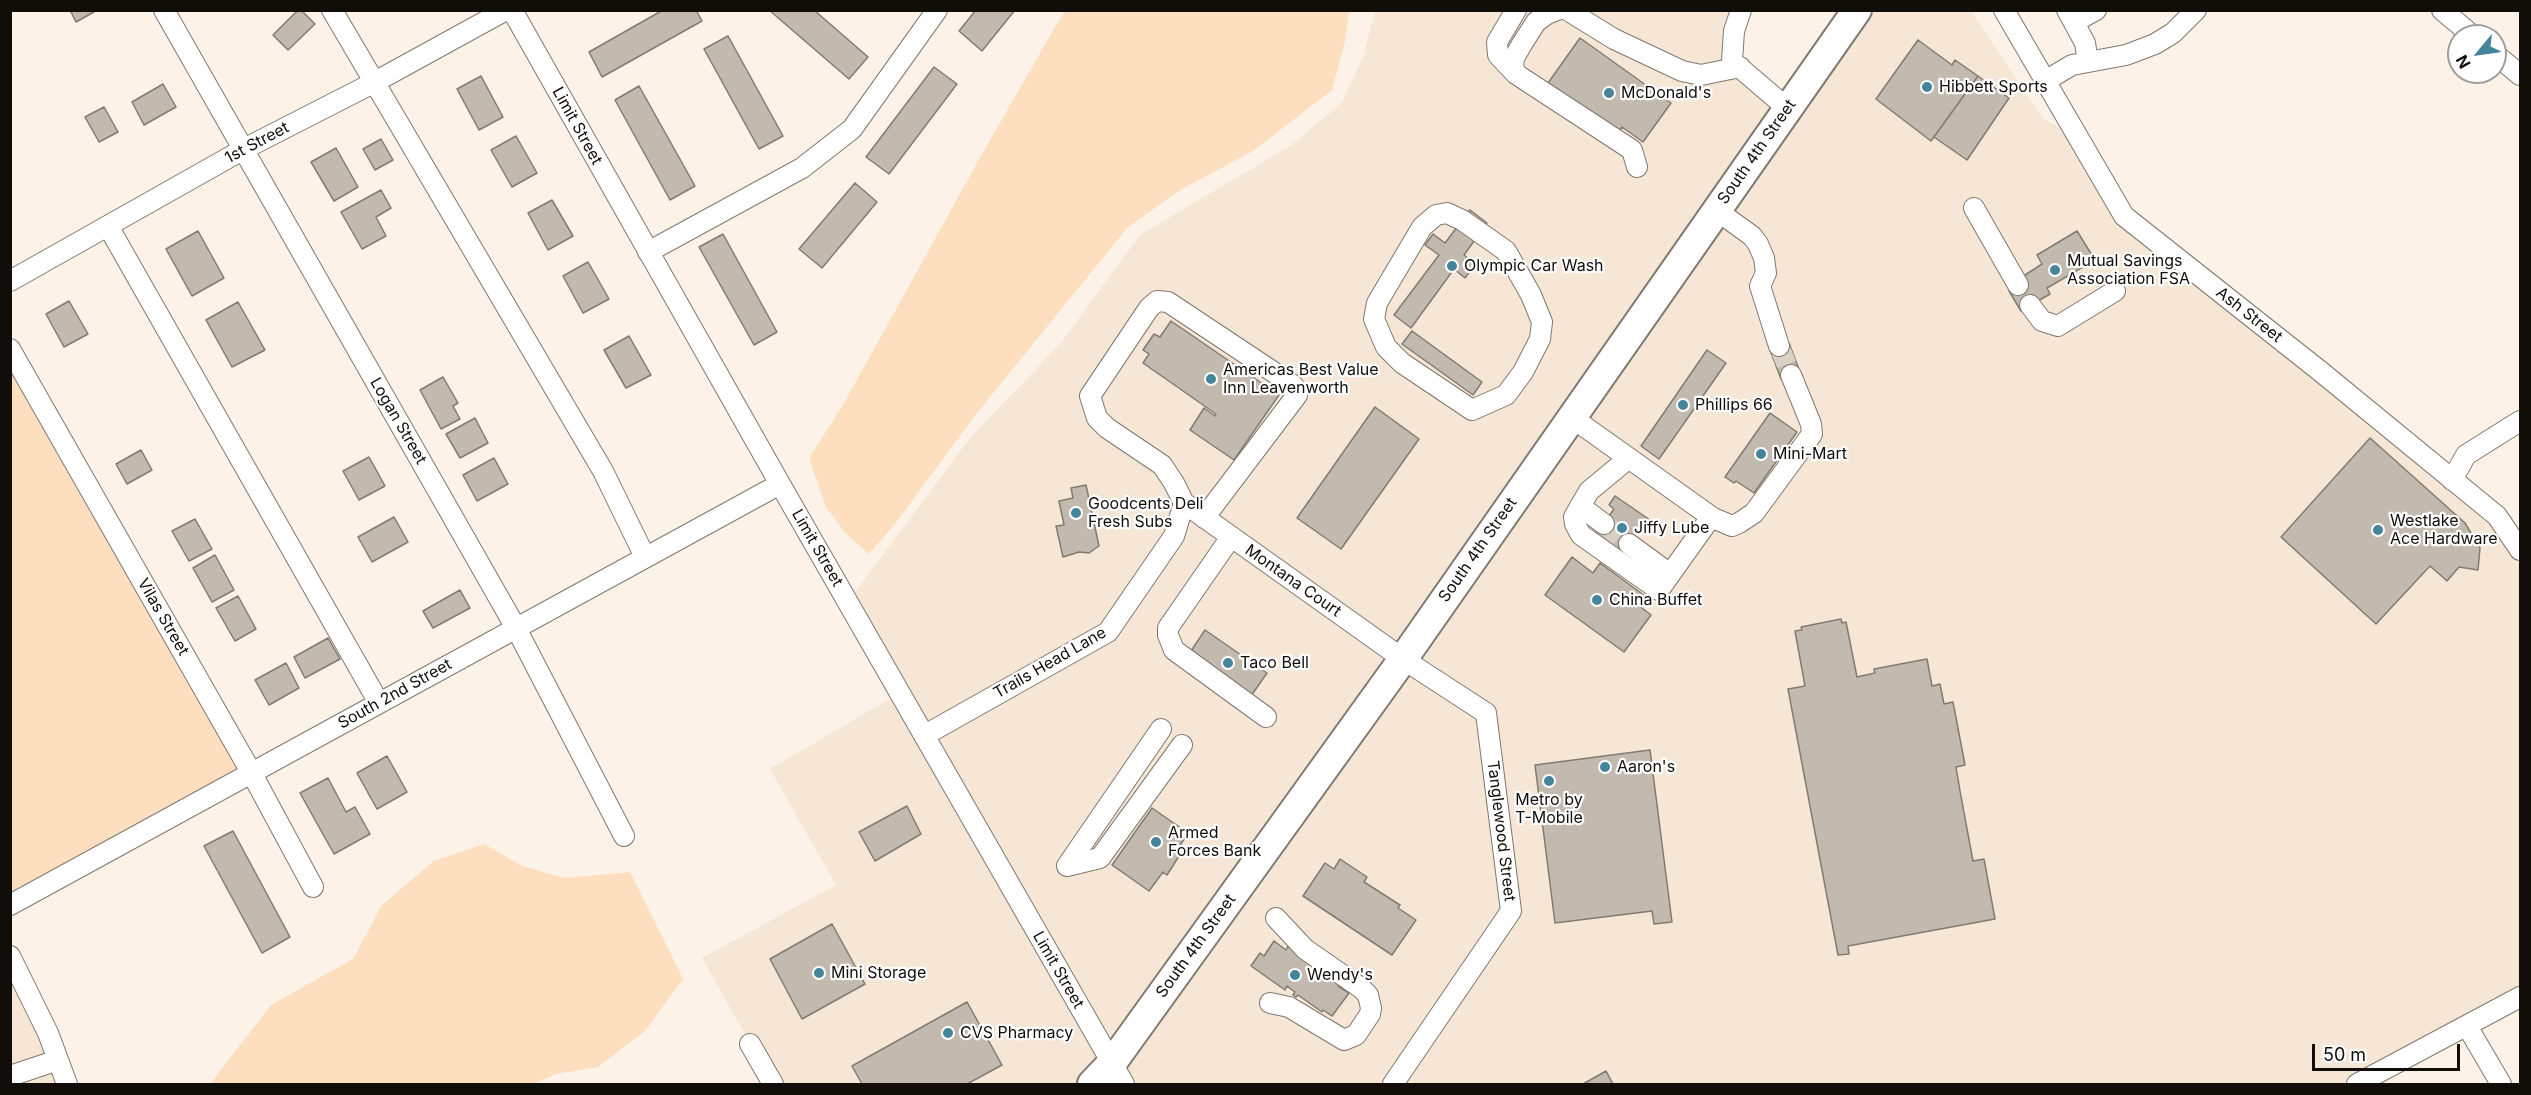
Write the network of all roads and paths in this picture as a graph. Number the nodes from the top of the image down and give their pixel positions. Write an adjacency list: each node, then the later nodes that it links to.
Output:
1 (165, 10): 27 (street, Logan Street)
2 (332, 10): 25 (street)
3 (506, 10): 25 (street, 1st Street)
4 (512, 10): 32 (street, Limit Street)
5 (937, 10): 32 (street)
6 (1516, 10): 21 (street)
7 (1557, 10): 21 (street)
8 (1567, 10): 22 (street)
9 (1589, 10): 22 (street)
10 (1741, 10): 20 (street)
11 (1857, 10): 26 (highway, South 4th Street)
12 (2004, 10): 24 (street, Ash Street)
13 (2096, 10): 16 (street)
14 (2442, 10): 17 (street)
15 (2189, 14): 18 (street)
16 (2071, 16): 18 (street)
17 (2459, 24)
18 (2088, 62): 24 (street)
19 (2507, 64): 23 (street)
20 (1740, 67): 22 (street); 26 (street)
21 (1516, 74): 28 (street)
22 (1701, 75)
23 (2520, 75)
24 (2045, 81): 44 (street, Ash Street)
25 (373, 83): 27 (street, 1st Street); 54 (street)
26 (1787, 108): 30 (highway, South 4th Street)
27 (244, 149): 31 (street, 1st Street); 56 (street, Logan Street)
28 (1637, 167)
29 (1974, 208): 34 (street)
30 (1716, 210): 37 (street); 41 (highway, South 4th Street)
31 (108, 226): 33 (street, 1st Street); 58 (street)
32 (648, 252): 45 (street, Limit Street)
33 (10, 281)
34 (2018, 285)
35 (2115, 291): 36 (street)
36 (2030, 306)
37 (1779, 346)
38 (10, 349): 63 (street, Vilas Street)
39 (1523, 372): 39 (street)
40 (1791, 375): 48 (street)
41 (1571, 417): 43 (street); 57 (highway, South 4th Street)
42 (2520, 421): 44 (street)
43 (1629, 458): 47 (street); 48 (street)
44 (2452, 480): 53 (street, Ash Street)
45 (780, 484): 54 (street, South 2nd Street); 61 (street, Limit Street)
46 (1184, 503): 49 (street, Montana Court); 49 (street); 61 (street, Trails Head Lane)
47 (1580, 506): 50 (street); 55 (street)
48 (1711, 517): 55 (street)
49 (1204, 518): 51 (street, Montana Court)
50 (1604, 524)
51 (1231, 537): 57 (street, Montana Court); 59 (street)
52 (1629, 544): 55 (street)
53 (2520, 549)
54 (645, 557): 56 (street, South 2nd Street)
55 (1664, 582)
56 (516, 628): 58 (street, South 2nd Street); 64 (street, Logan Street)
57 (1403, 659): 74 (highway, South 4th Street); 79 (street, Tanglewood Street)
58 (379, 703): 63 (street, South 2nd Street)
59 (1266, 717)
60 (1161, 729): 62 (street)
61 (925, 735): 74 (street, Limit Street)
62 (1182, 745)
63 (251, 772): 65 (street, Vilas Street); 66 (street, South 2nd Street)
64 (624, 836)
65 (313, 887)
66 (10, 905)
67 (1276, 918): 70 (street)
68 (10, 956): 73 (street)
69 (2520, 997): 71 (street)
70 (1270, 1003)
71 (2467, 1026): 80 (street); 81 (street)
72 (750, 1044): 77 (street)
73 (58, 1060): 75 (street); 76 (street)
74 (1118, 1074): 78 (highway, South 4th Street)
75 (10, 1076)
76 (67, 1084)
77 (773, 1084)
78 (1092, 1084)
79 (1393, 1084)
80 (2357, 1084)
81 (2501, 1084)

